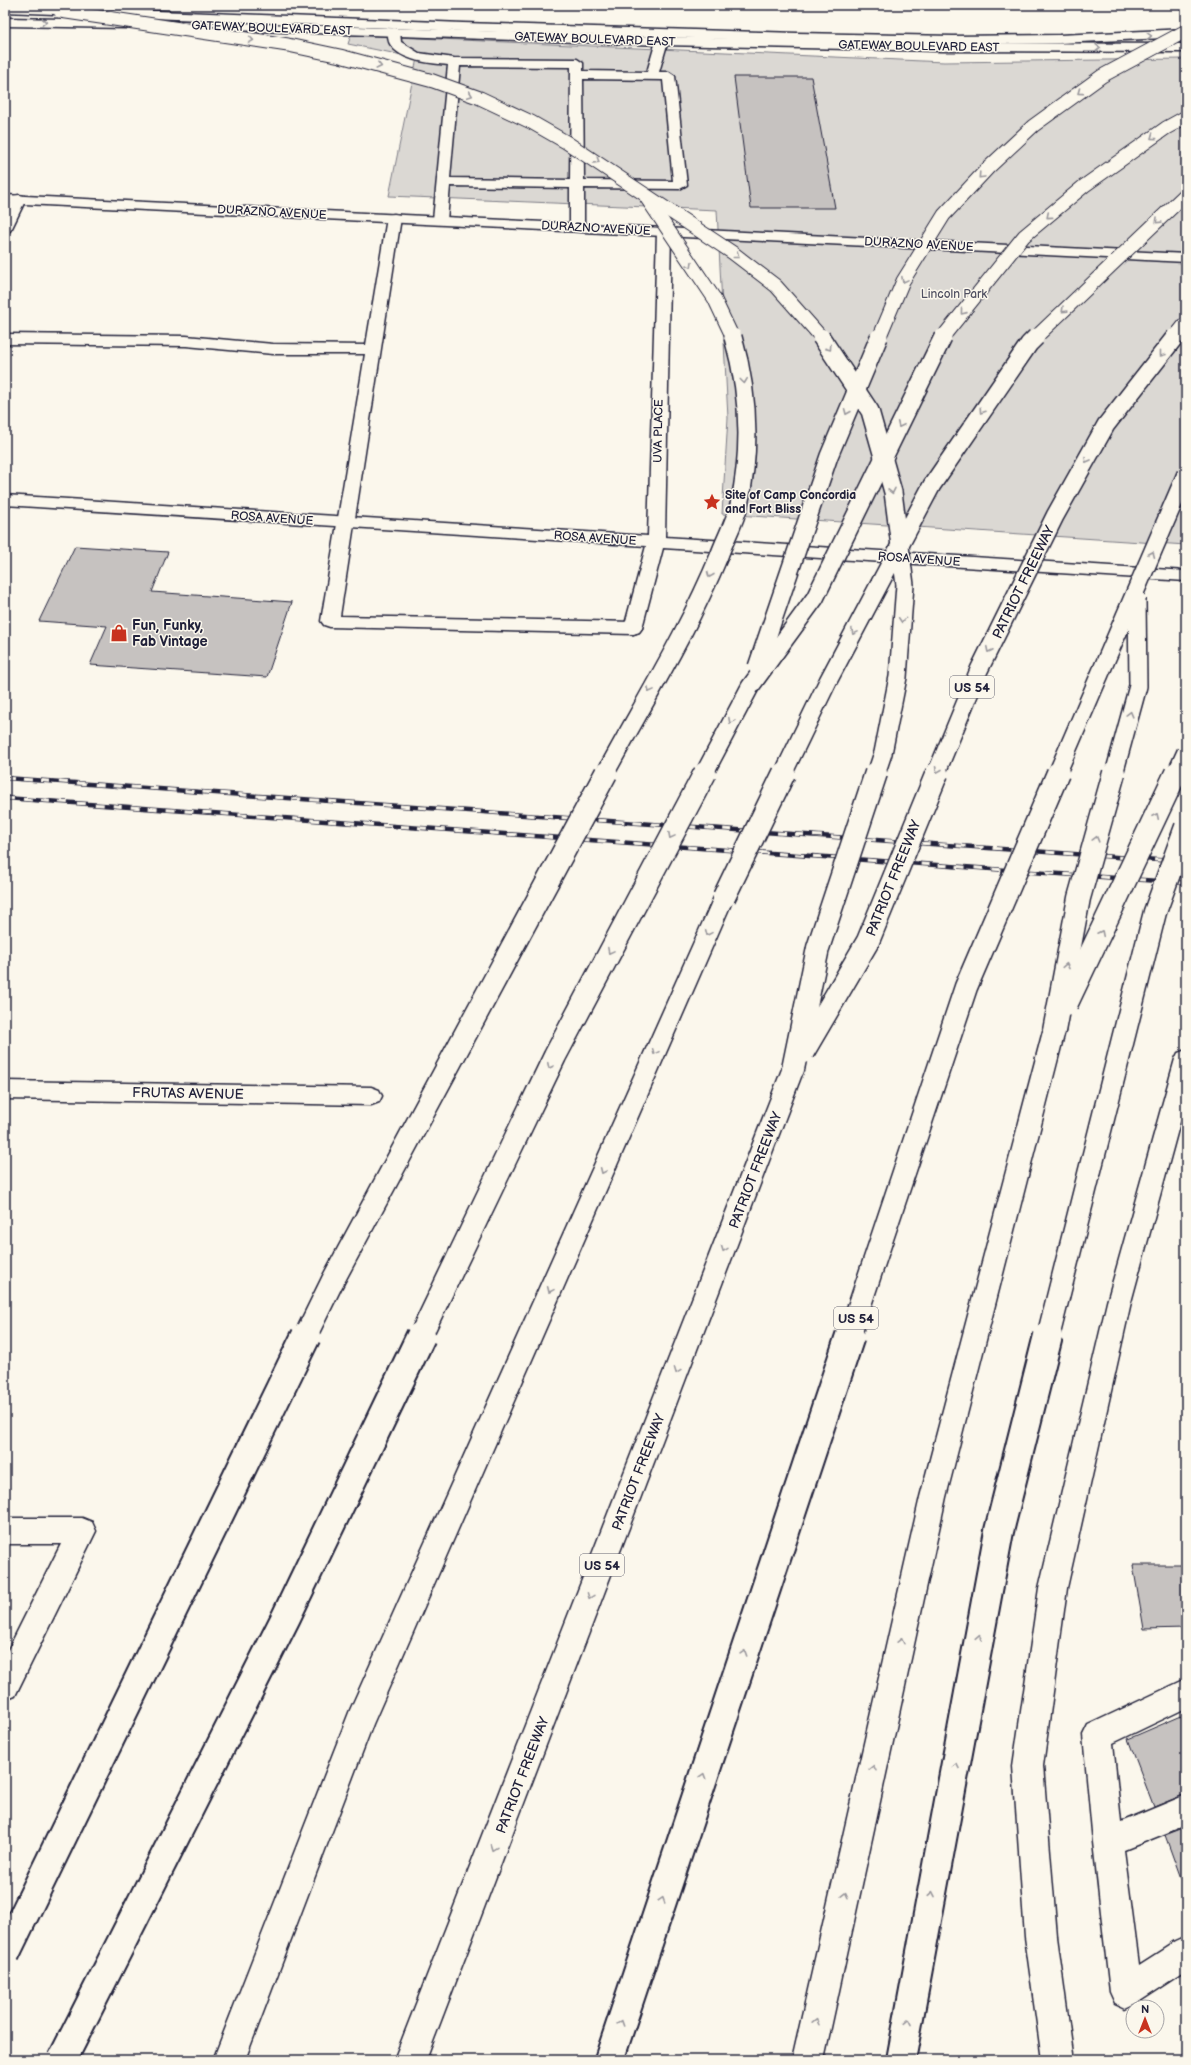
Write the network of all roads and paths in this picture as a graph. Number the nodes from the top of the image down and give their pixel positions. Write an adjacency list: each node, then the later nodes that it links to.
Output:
1 (5, 8): 2 (main road)
2 (60, 11): 5 (main road, one-way to 5, bridge); 15 (main road, one-way to 15, bridge)
3 (5, 22): 4 (main road, GATEWAY BOULEVARD EAST, one-way to 4)
4 (394, 32): 6 (main road, GATEWAY BOULEVARD EAST); 8 (main road)
5 (1186, 32): 32 (main road, one-way to 32, bridge)
6 (662, 42): 7 (main road, GATEWAY BOULEVARD EAST, one-way to 7); 10 (main road)
7 (1186, 48)
8 (454, 62): 9 (main road); 12 (main road)
9 (577, 75): 10 (main road); 13 (main road)
10 (652, 76): 13 (main road)
11 (1186, 117): 32 (main road, one-way to 32, bridge)
12 (443, 182): 13 (main road); 18 (main road)
13 (577, 184): 19 (main road)
14 (1186, 194): 48 (main road, one-way to 48, bridge)
15 (646, 197): 37 (main road, one-way to 37, bridge); 46 (main road, one-way to 46, bridge)
16 (12, 199): 17 (main road, DURAZNO AVENUE); 20 (main road)
17 (394, 218): 18 (main road, DURAZNO AVENUE); 25 (main road)
18 (440, 220): 19 (main road, DURAZNO AVENUE)
19 (577, 227): 21 (main road, DURAZNO AVENUE)
20 (5, 228)
21 (664, 232): 22 (main road, DURAZNO AVENUE); 29 (main road, UVA PLACE)
22 (1186, 258)
23 (1186, 323): 37 (main road, PATRIOT FREEWAY / US 54, one-way to 37, bridge)
24 (5, 340): 25 (main road)
25 (373, 350): 28 (main road)
26 (1186, 474): 31 (main road, US 54, one-way to 26, bridge)
27 (5, 500): 28 (main road, ROSA AVENUE)
28 (346, 523): 29 (main road, ROSA AVENUE); 29 (main road, UVA PLACE)
29 (656, 542): 30 (main road, ROSA AVENUE)
30 (1186, 576)
31 (1137, 590): 35 (main road, one-way to 31, bridge); 50 (main road, US 54, one-way to 31, bridge)
32 (750, 687): 47 (main road, one-way to 47, bridge)
33 (1186, 752): 35 (main road, one-way to 33, bridge)
34 (1186, 827): 52 (main road, one-way to 34, bridge)
35 (1054, 1031): 51 (main road, one-way to 35)
36 (1186, 1059): 53 (main road)
37 (793, 1069): 49 (main road, PATRIOT FREEWAY / US 54, one-way to 49)
38 (5, 1090): 39 (main road, FRUTAS AVENUE)
39 (371, 1096)
40 (5, 1531): 41 (main road)
41 (5, 1686)
42 (1186, 1693): 44 (main road)
43 (1186, 1810): 44 (main road)
44 (1108, 1842): 45 (main road)
45 (1186, 1953)
46 (5, 1954)
47 (62, 2060)
48 (229, 2060)
49 (410, 2060)
50 (609, 2060)
51 (808, 2060)
52 (901, 2060)
53 (1058, 2060)

